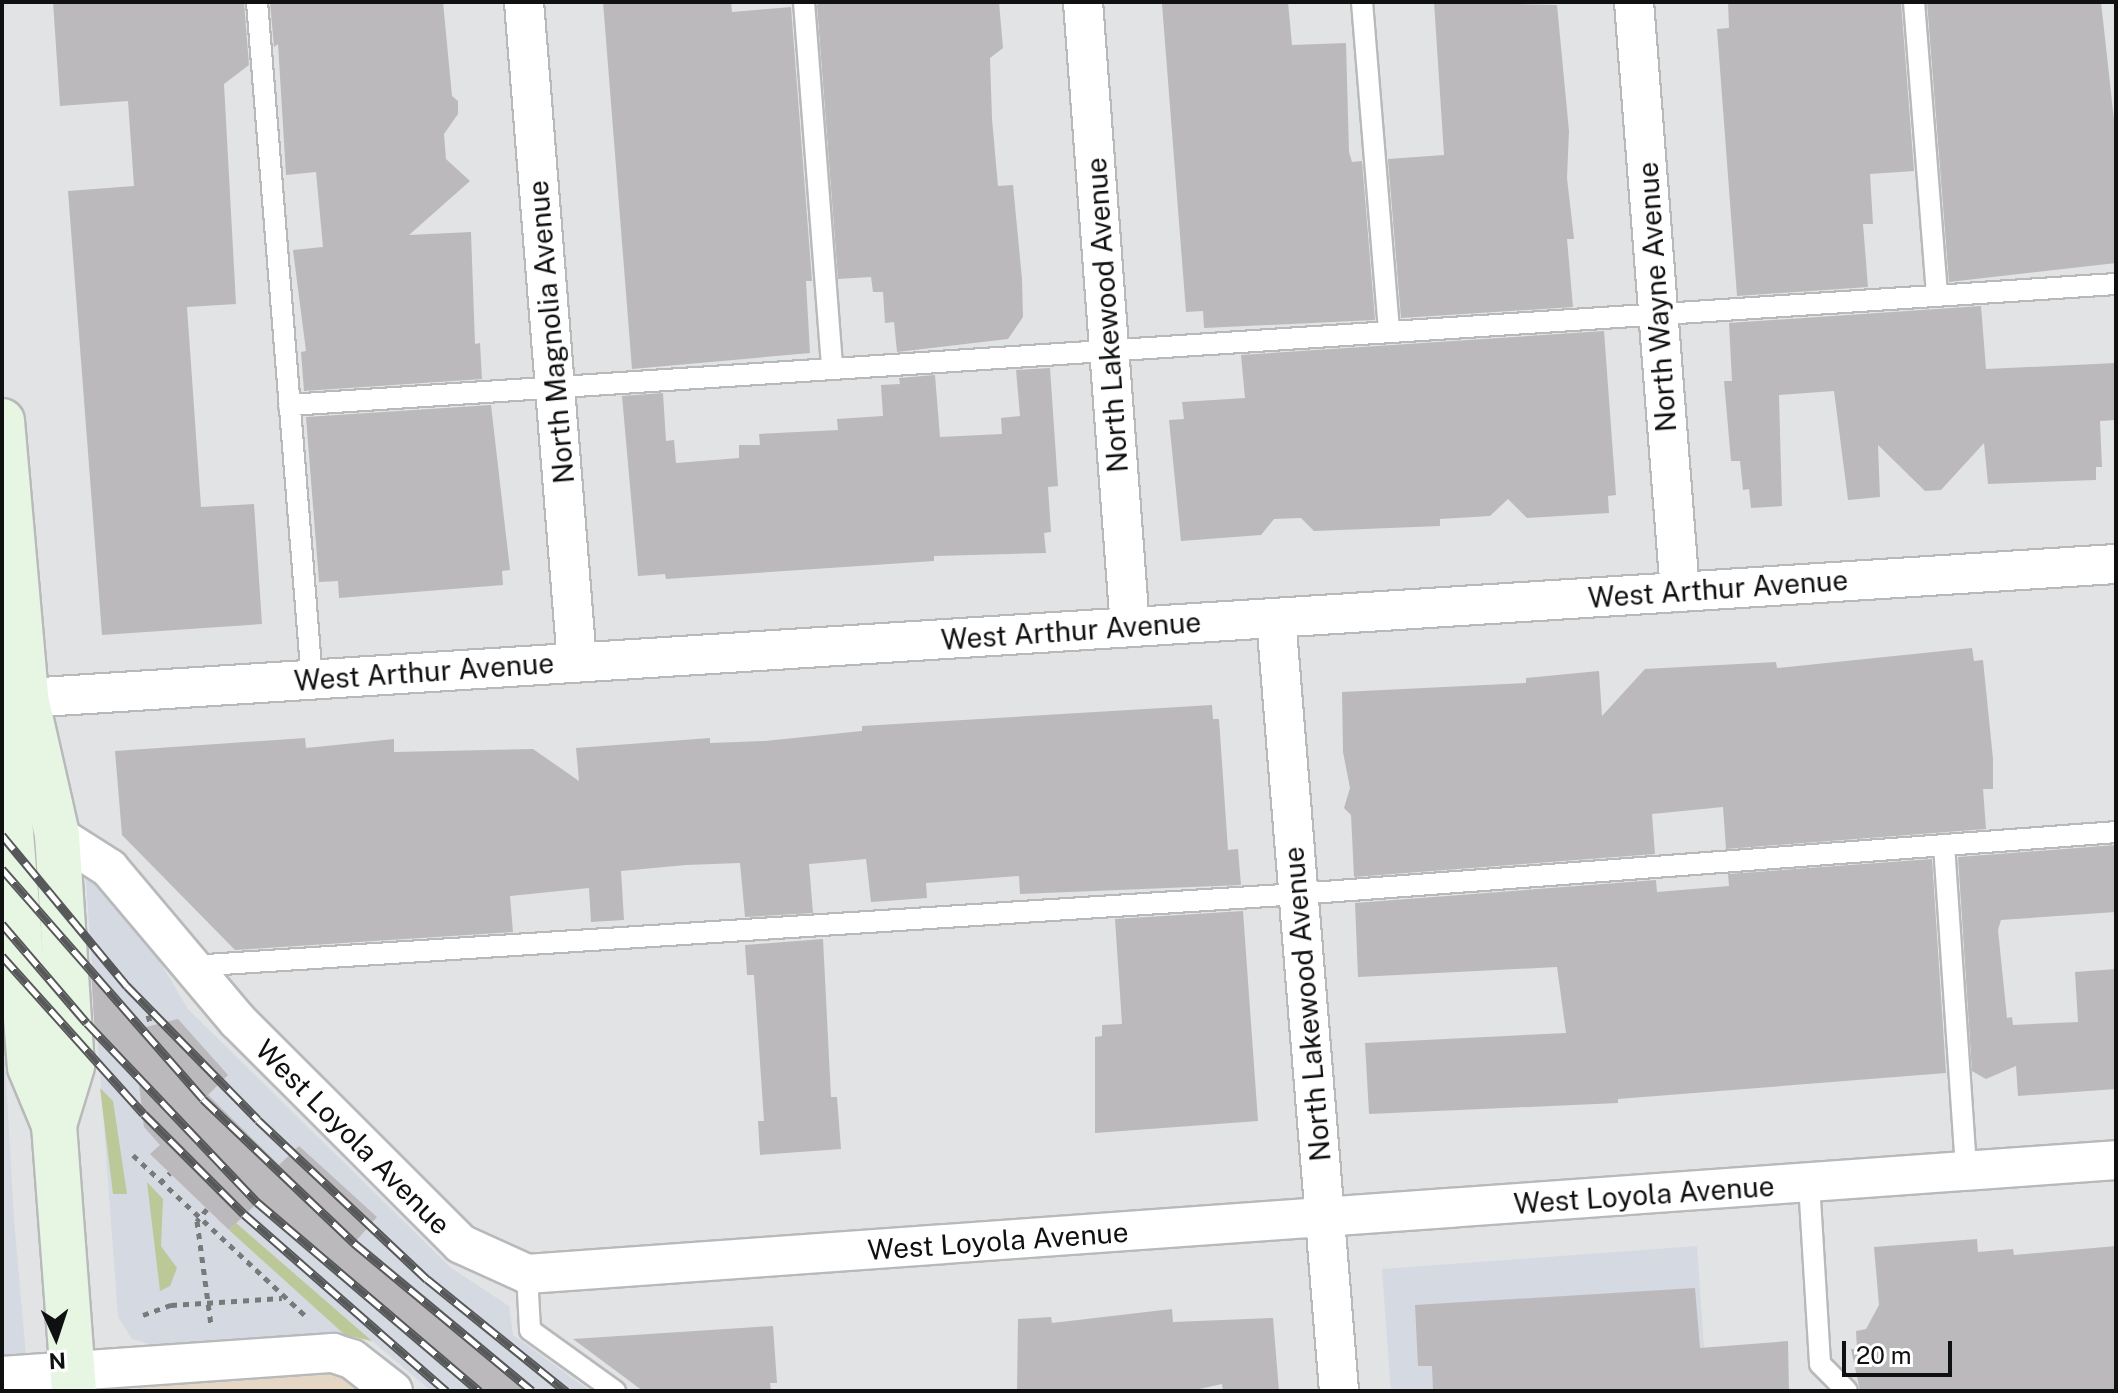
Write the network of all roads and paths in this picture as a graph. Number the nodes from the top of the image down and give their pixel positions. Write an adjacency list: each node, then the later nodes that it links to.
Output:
1 (257, 2): 15 (lane)
2 (524, 2): 14 (street, North Magnolia Avenue)
3 (804, 2): 13 (lane)
4 (1083, 2): 12 (street, North Lakewood Avenue)
5 (1362, 2): 11 (lane)
6 (1634, 2): 10 (street, North Wayne Avenue)
7 (1914, 2): 9 (lane)
8 (2116, 284): 9 (lane)
9 (1937, 295): 10 (lane)
10 (1659, 314): 11 (lane); 19 (street, North Wayne Avenue)
11 (1389, 332): 12 (lane)
12 (1109, 350): 13 (lane); 21 (street, North Lakewood Avenue)
13 (832, 369): 14 (lane)
14 (555, 387): 15 (lane); 22 (street, North Magnolia Avenue)
15 (289, 405): 23 (lane)
16 (2, 421): 18 (main road)
17 (2116, 564): 19 (street, West Arthur Avenue)
18 (7, 583): 24 (main road)
19 (1680, 592): 20 (street, West Arthur Avenue)
20 (1276, 618): 21 (street, West Arthur Avenue); 28 (street, North Lakewood Avenue)
21 (1130, 627): 22 (street, West Arthur Avenue)
22 (577, 662): 23 (street, West Arthur Avenue)
23 (312, 679): 24 (street, West Arthur Avenue)
24 (26, 698): 26 (main road); 32 (main road)
25 (2116, 832): 27 (lane)
26 (57, 835): 29 (street, West Loyola Avenue); 32 (main road)
27 (1944, 845): 28 (lane); 35 (lane)
28 (1298, 894): 29 (lane); 40 (street, North Lakewood Avenue)
29 (191, 966): 42 (street, West Loyola Avenue)
30 (148, 1015): 31 (path)
31 (151, 1026)
32 (54, 1125): 49 (main road)
33 (133, 1155): 37 (path)
34 (2116, 1160): 35 (street, West Loyola Avenue)
35 (1966, 1171): 38 (street, West Loyola Avenue)
36 (170, 1173): 37 (path)
37 (160, 1183): 41 (path)
38 (1809, 1183): 40 (street, West Loyola Avenue); 53 (lane)
39 (207, 1209): 41 (path)
40 (1325, 1218): 42 (street, West Loyola Avenue); 52 (street, North Lakewood Avenue)
41 (197, 1221): 43 (path); 44 (path)
42 (527, 1274): 51 (lane)
43 (283, 1298): 44 (path); 46 (path)
44 (208, 1303): 45 (path); 47 (path)
45 (143, 1315)
46 (319, 1327)
47 (212, 1334)
48 (2, 1376): 49 (street)
49 (73, 1381): 50 (street)
50 (393, 1391)
51 (615, 1391)
52 (1339, 1391)
53 (1847, 1391)

